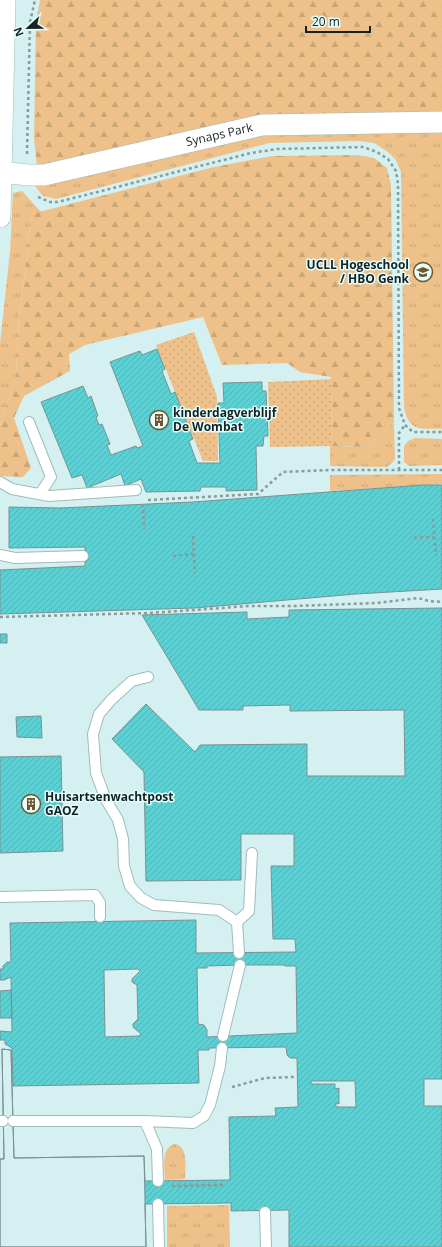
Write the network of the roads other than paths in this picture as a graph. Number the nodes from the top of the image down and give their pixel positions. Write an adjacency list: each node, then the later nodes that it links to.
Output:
1 (6, 6): 3 (street)
2 (442, 122): 3 (street, Synaps Park)
3 (0, 172): 4 (street)
4 (0, 217)
5 (29, 422): 8 (lane)
6 (0, 482): 8 (lane)
7 (136, 490): 8 (lane)
8 (40, 494)
9 (0, 555): 10 (lane)
10 (83, 556)
11 (148, 678): 15 (lane)
12 (252, 853): 15 (lane)
13 (0, 897): 14 (lane)
14 (100, 917)
15 (237, 922): 16 (lane)
16 (239, 953)
17 (240, 965): 18 (lane)
18 (223, 1036)
19 (222, 1048): 21 (lane)
20 (5, 1121): 21 (lane)
21 (145, 1121): 22 (lane)
22 (158, 1181)
23 (158, 1204): 25 (lane)
24 (265, 1212): 26 (lane)
25 (159, 1247)
26 (266, 1247)

